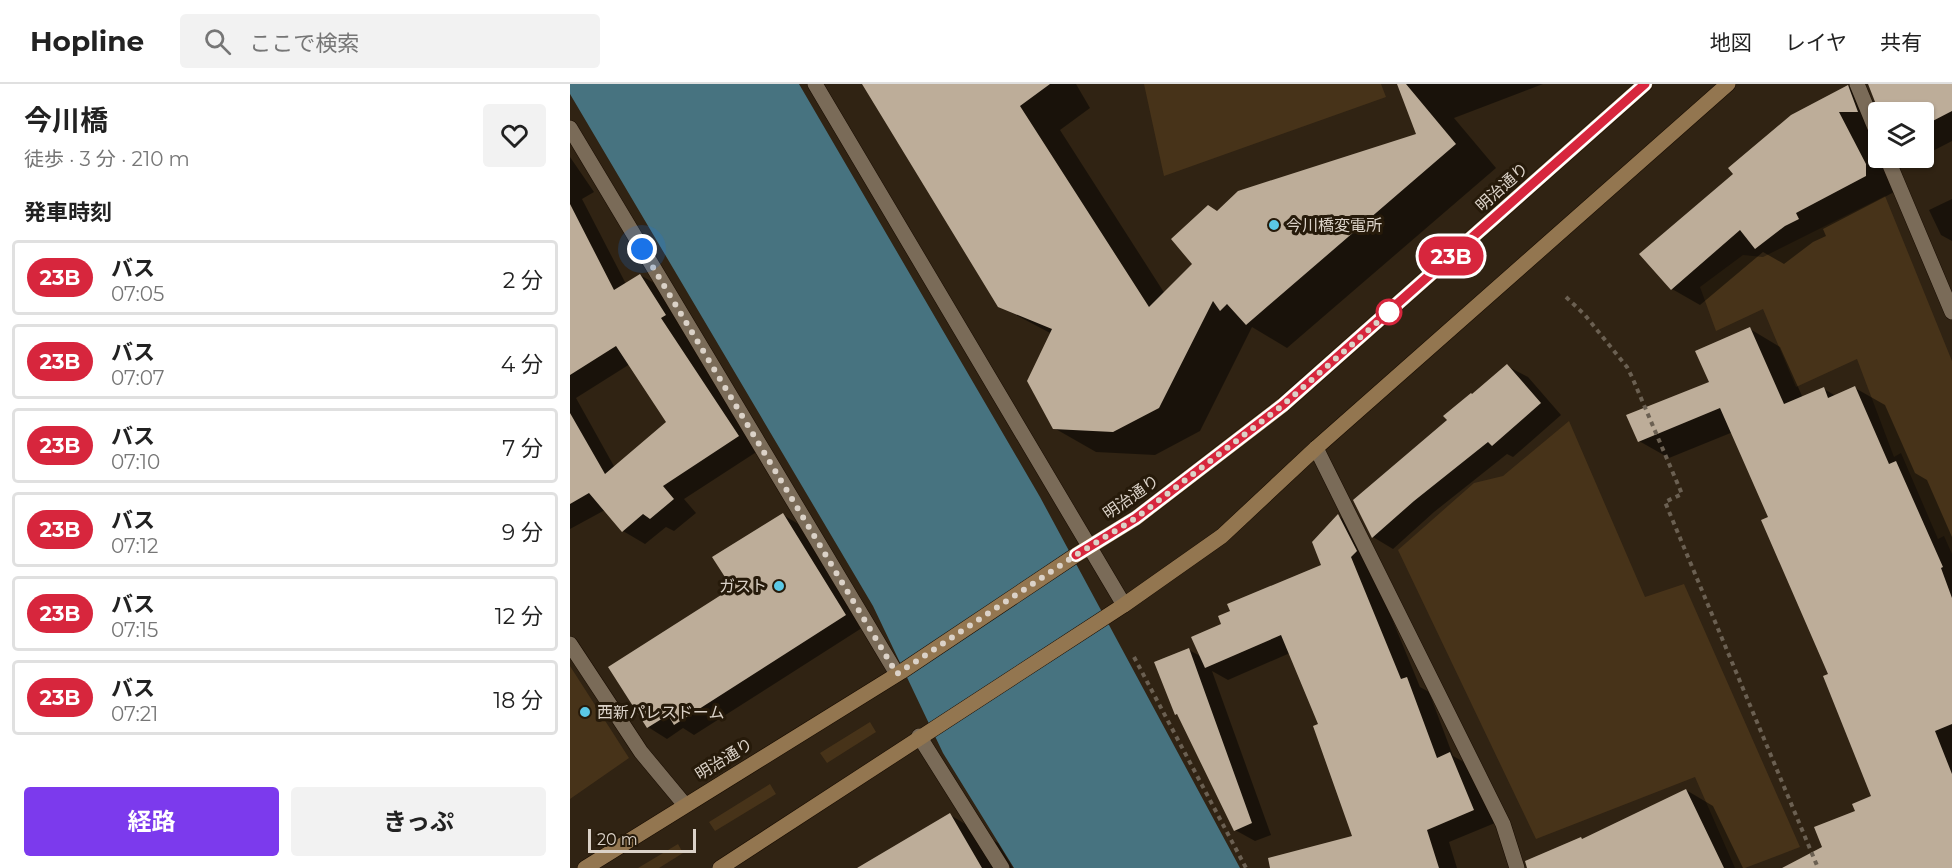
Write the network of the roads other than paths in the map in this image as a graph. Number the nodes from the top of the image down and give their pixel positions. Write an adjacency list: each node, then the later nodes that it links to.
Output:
1 (815, 84): 10 (street)
2 (1645, 84): 10 (street, 明治通り)
3 (1728, 84): 9 (street)
4 (1857, 84): 5 (street)
5 (1868, 111)
6 (570, 128): 13 (street)
7 (1891, 168): 8 (street)
8 (1952, 312)
9 (1316, 448): 11 (street); 19 (street)
10 (1083, 551): 11 (street); 13 (street, 明治通り)
11 (1124, 605): 14 (street)
12 (570, 644): 15 (street)
13 (899, 673): 15 (street, 明治通り)
14 (919, 736): 17 (street); 18 (street)
15 (685, 805): 16 (street, 明治通り)
16 (585, 868)
17 (720, 868)
18 (1002, 868)
19 (1517, 868)

